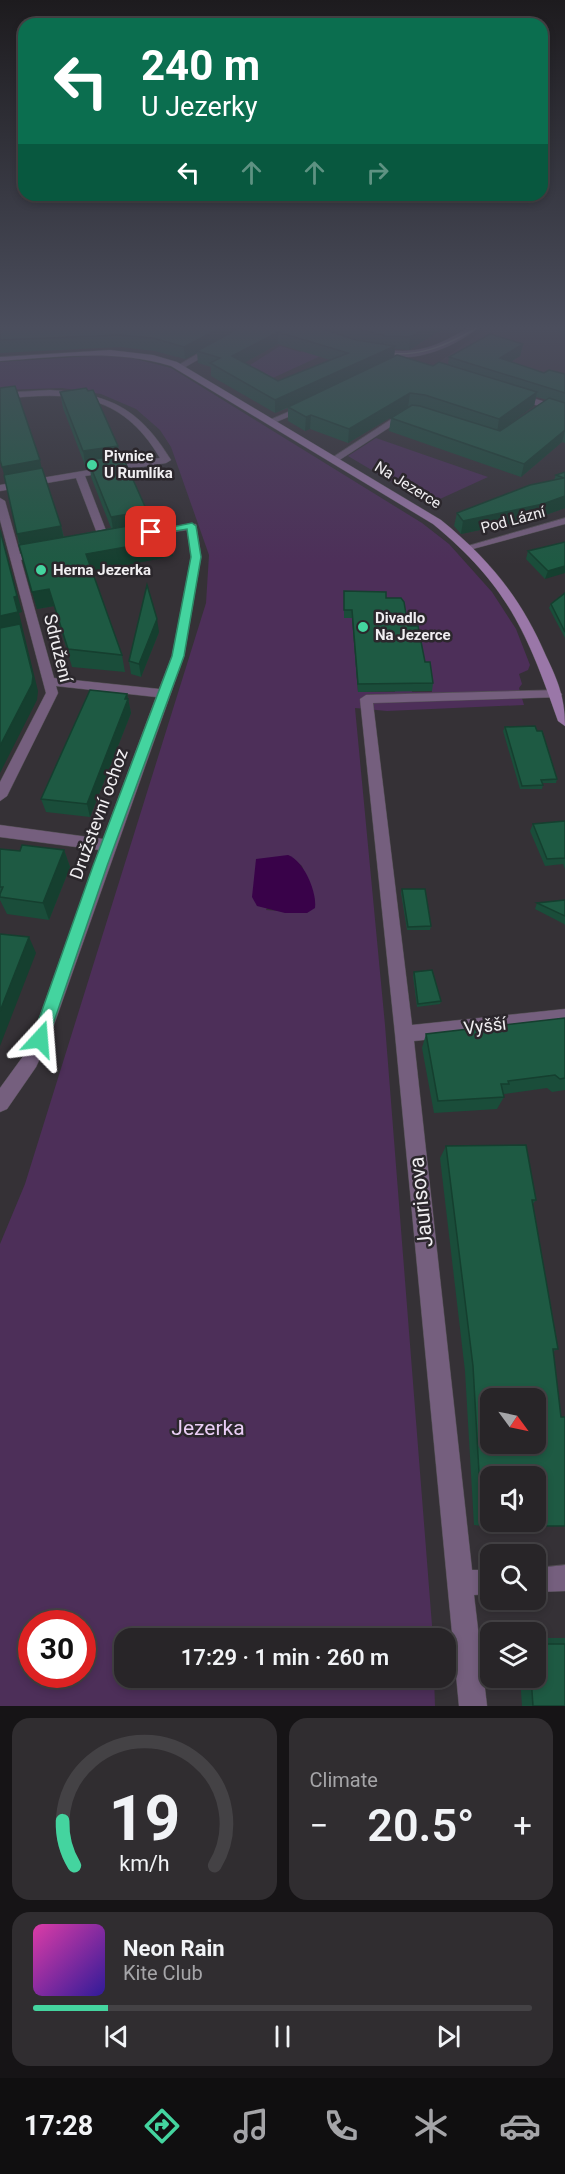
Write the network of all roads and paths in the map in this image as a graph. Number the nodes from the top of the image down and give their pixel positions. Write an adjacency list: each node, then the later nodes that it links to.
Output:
1 (113, 406): 9 (street)
2 (245, 406): 7 (street, Na Jezerce)
3 (310, 406): 7 (street)
4 (538, 406): 5 (street)
5 (565, 411)
6 (416, 412): 8 (street)
7 (271, 421): 8 (street, Na Jezerce)
8 (335, 459): 15 (street, Na Jezerce)
9 (80, 475): 10 (street); 14 (street)
10 (0, 488)
11 (0, 501): 17 (street, Sdružení)
12 (565, 521): 15 (street, Pod Lázní)
13 (140, 534): 19 (street, Družstevní ochoz)
14 (94, 543)
15 (469, 547): 20 (street, Na Jezerce)
16 (59, 549): 17 (street)
17 (16, 558): 18 (street, Sdružení)
18 (48, 681): 19 (street); 22 (street, Sdružení)
19 (164, 694): 24 (street, Družstevní ochoz)
20 (556, 694): 21 (street, Na Jezerce); 26 (street, Jaurisova)
21 (565, 721)
22 (0, 796)
23 (0, 831): 24 (street)
24 (108, 845): 27 (street, Družstevní ochoz)
25 (565, 1017): 26 (street, Vyšší)
26 (404, 1034): 31 (street, Jaurisova)
27 (0, 1103)
28 (565, 1578): 29 (street)
29 (546, 1579)
30 (480, 1582): 31 (street)
31 (459, 1583): 32 (street, Jaurisova)
32 (473, 1706)

